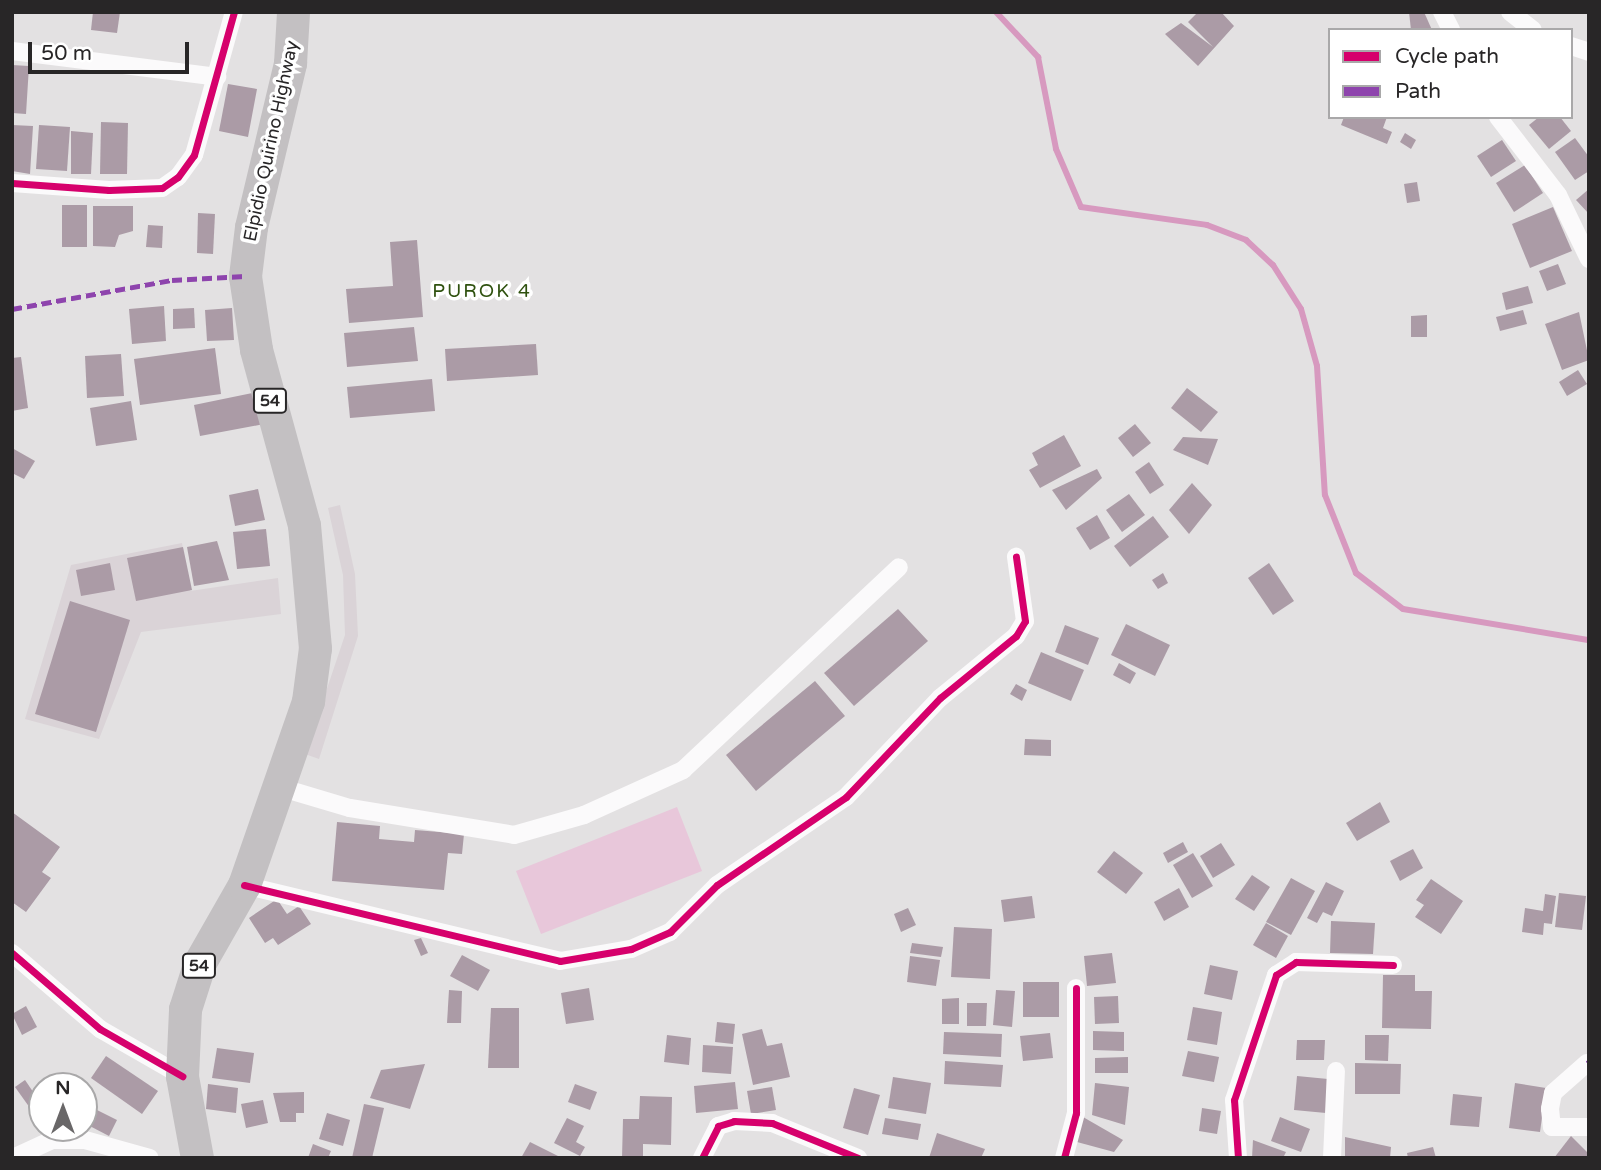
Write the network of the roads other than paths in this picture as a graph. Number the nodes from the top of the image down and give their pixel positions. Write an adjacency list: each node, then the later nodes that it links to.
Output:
1 (234, 12): 8 (street)
2 (293, 12): 14 (highway, Elpidio Quirino Highway / 54)
3 (1442, 12): 5 (street)
4 (1510, 12): 6 (street)
5 (1450, 28)
6 (1530, 28)
7 (12, 51): 8 (street)
8 (217, 77): 10 (street)
9 (1500, 119): 11 (street)
10 (12, 183)
11 (1589, 259)
12 (1016, 557): 15 (street)
13 (899, 567): 14 (street)
14 (279, 787): 15 (highway, Elpidio Quirino Highway / 54)
15 (244, 885): 21 (highway, Elpidio Quirino Highway / 54)
16 (12, 953): 21 (street)
17 (1393, 965): 29 (street)
18 (1076, 988): 28 (street)
19 (1587, 1063): 22 (street)
20 (1336, 1071): 30 (street)
21 (181, 1076): 25 (highway, Elpidio Quirino Highway / 54)
22 (1589, 1127)
23 (13, 1158): 24 (street)
24 (150, 1158)
25 (197, 1158)
26 (702, 1158): 27 (street)
27 (858, 1158)
28 (1064, 1158)
29 (1238, 1158)
30 (1332, 1158)

